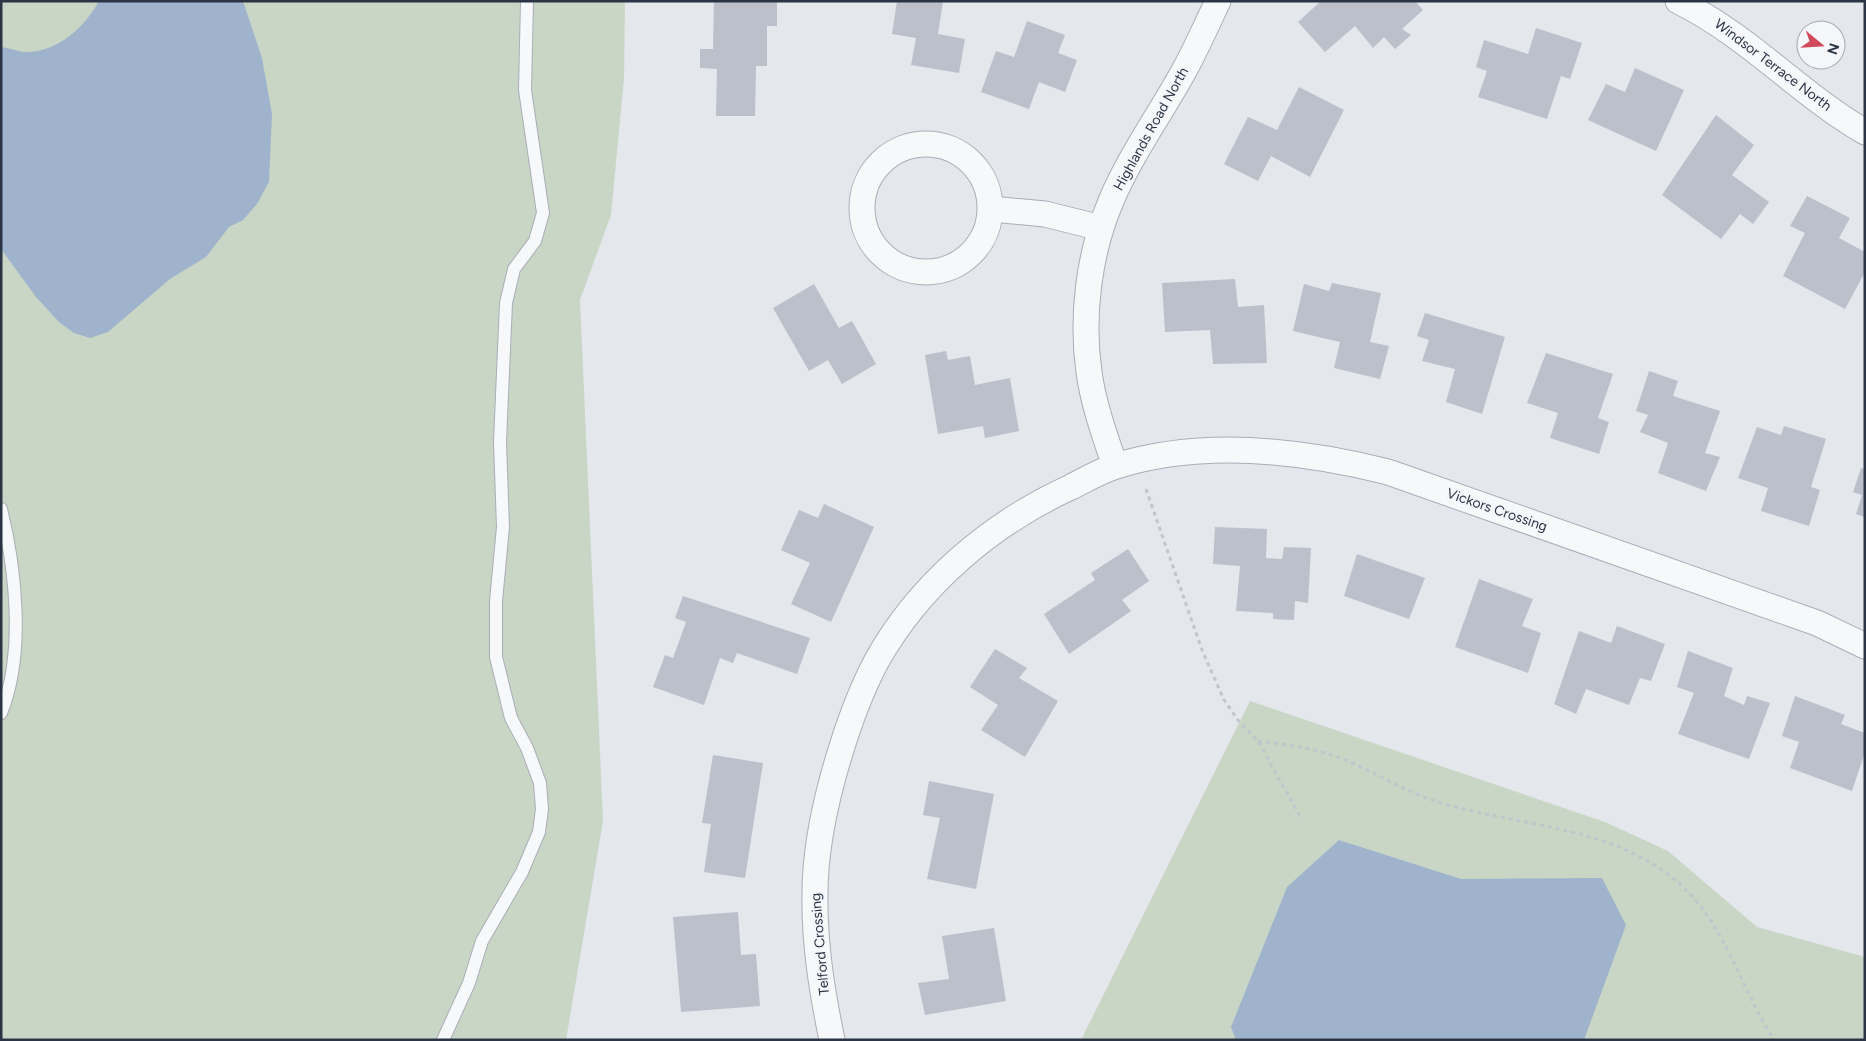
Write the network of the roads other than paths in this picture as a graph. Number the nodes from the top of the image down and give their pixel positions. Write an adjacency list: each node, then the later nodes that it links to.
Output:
1 (527, 1): 11 (lane)
2 (1218, 1): 6 (street, Highlands Road North)
3 (1678, 1): 4 (street, Windsor Terrace North)
4 (1865, 132)
5 (991, 209): 5 (street); 6 (street)
6 (1101, 228): 7 (street, Highlands Road North)
7 (1127, 464): 9 (street, Vickors Crossing); 12 (street, Telford Crossing)
8 (1, 509): 10 (lane)
9 (1865, 646)
10 (1, 713)
11 (443, 1040)
12 (832, 1040)

